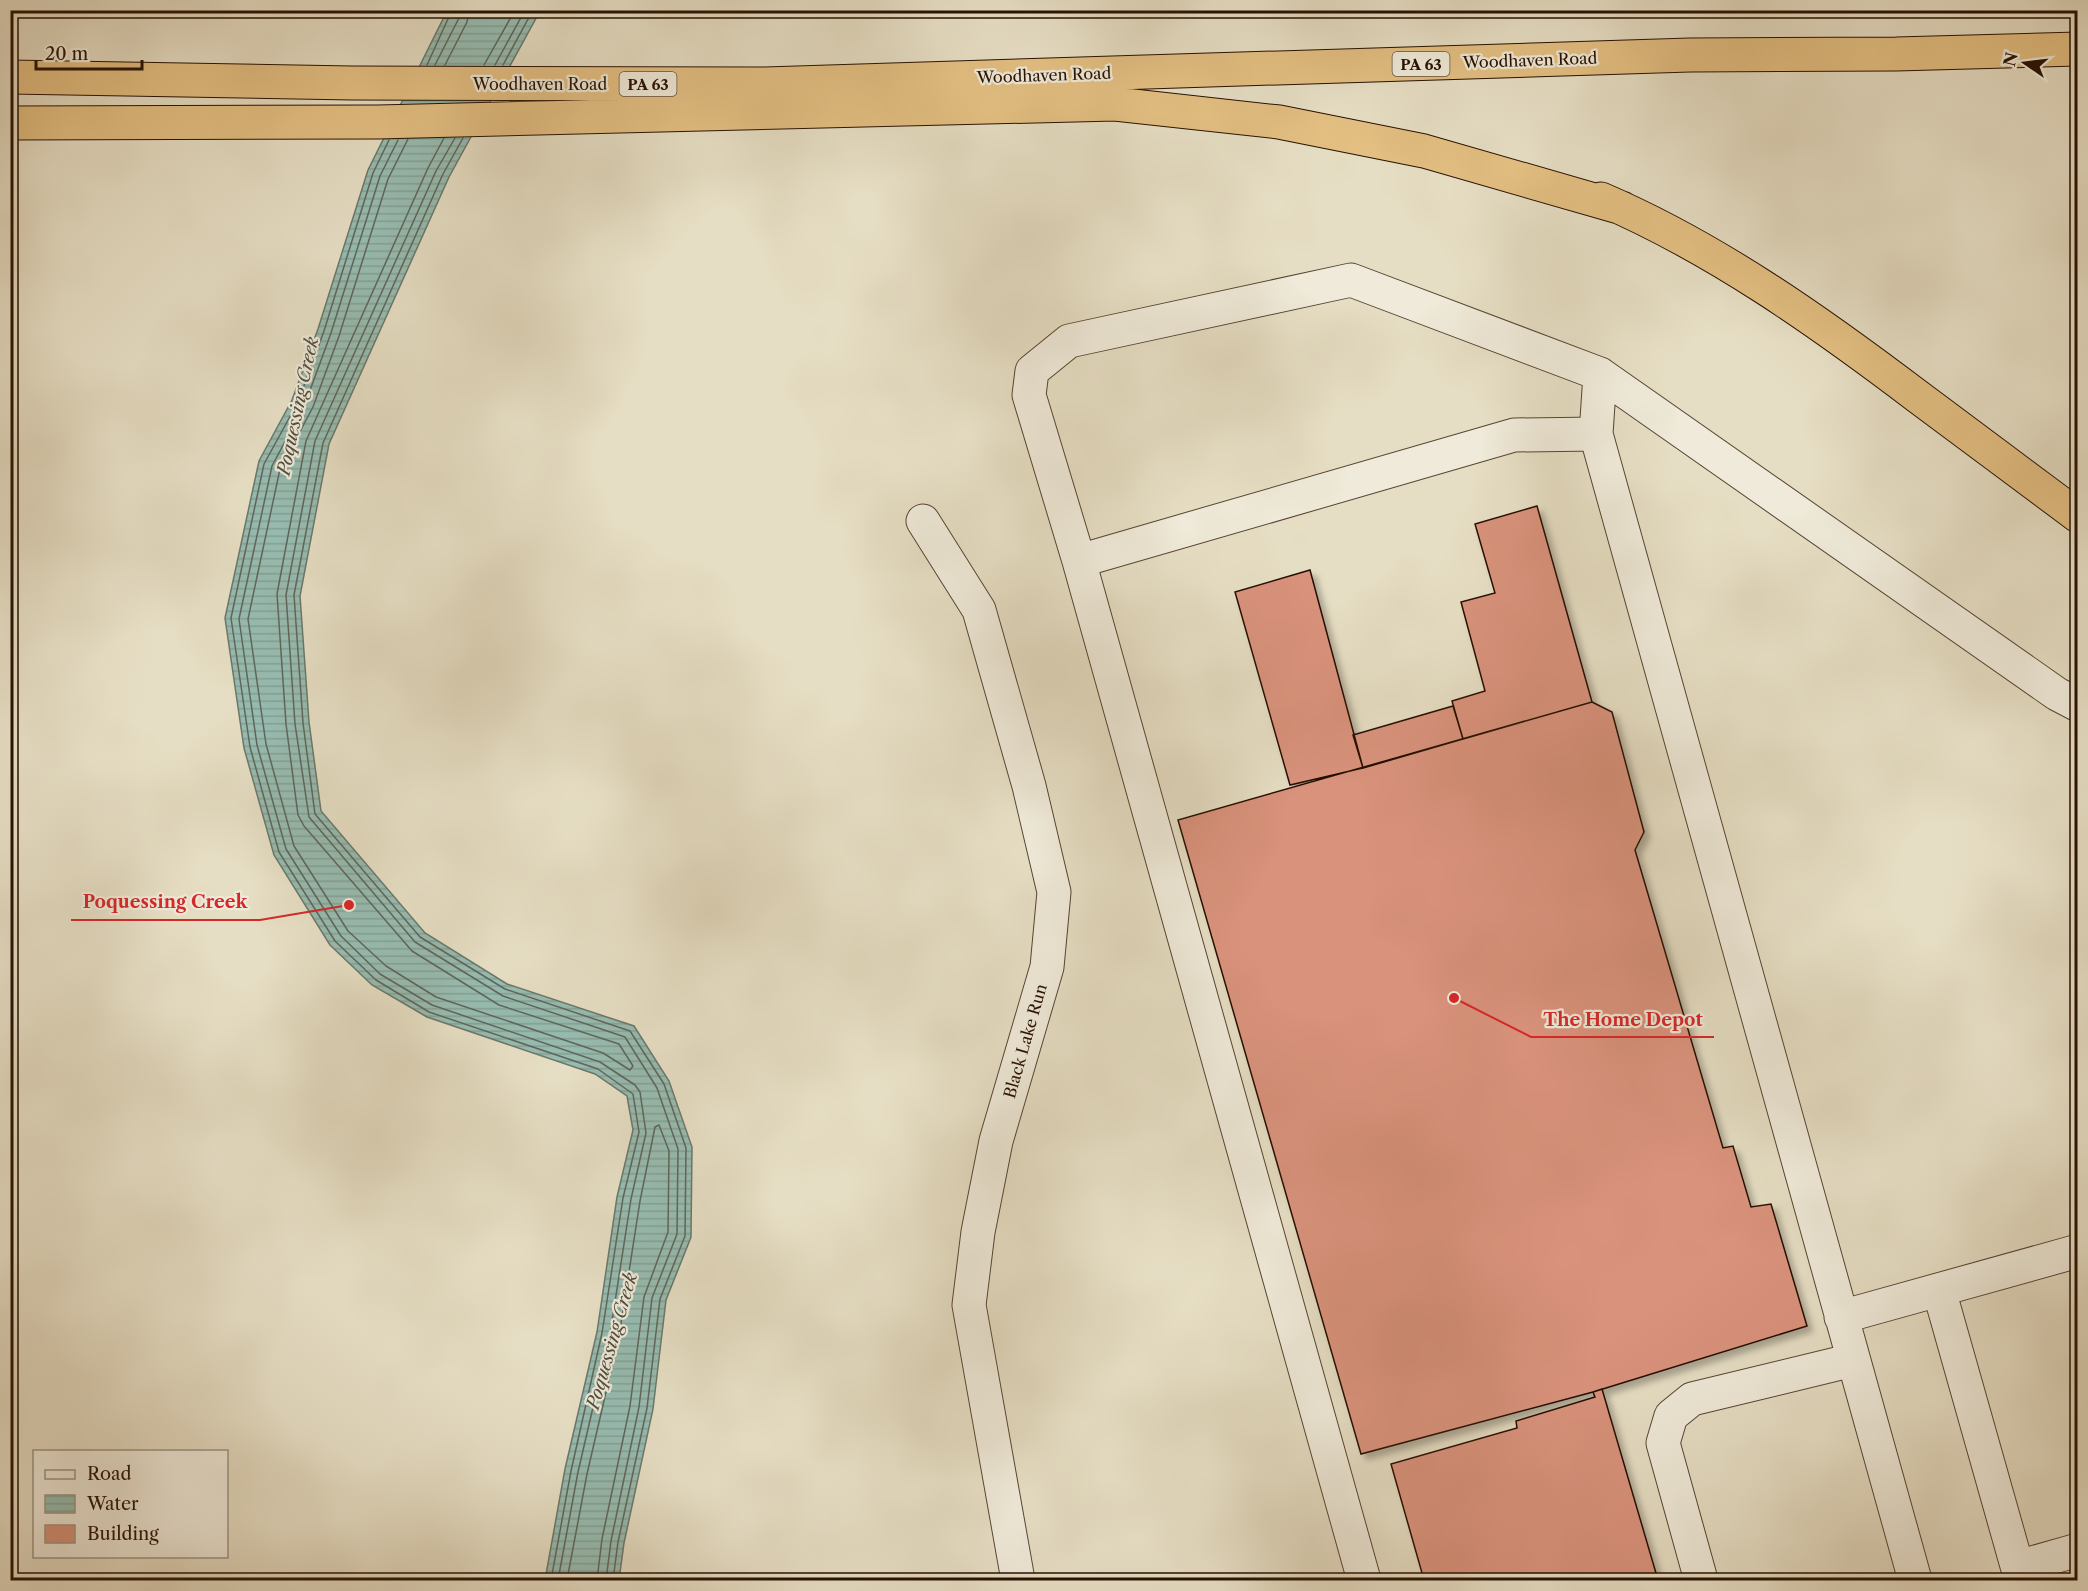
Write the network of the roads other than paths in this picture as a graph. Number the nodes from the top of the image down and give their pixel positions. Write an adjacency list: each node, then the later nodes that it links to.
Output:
1 (2078, 49): 3 (highway, Woodhaven Road / PA 63)
2 (10, 77): 3 (highway, Woodhaven Road / PA 63)
3 (765, 84): 5 (highway)
4 (10, 123): 5 (highway)
5 (1622, 208): 8 (highway)
6 (1600, 374): 7 (street); 10 (street); 11 (street)
7 (1596, 434): 10 (street); 14 (street)
8 (2078, 516)
9 (923, 521): 18 (street, Black Lake Run)
10 (1079, 561): 19 (street)
11 (2078, 705)
12 (2078, 1251): 13 (street)
13 (1939, 1290): 14 (street); 17 (street)
14 (1841, 1317): 15 (street)
15 (1853, 1360): 20 (street); 21 (street)
16 (2078, 1550): 17 (street)
17 (2019, 1574)
18 (1018, 1581)
19 (1364, 1581)
20 (1701, 1581)
21 (1915, 1581)

